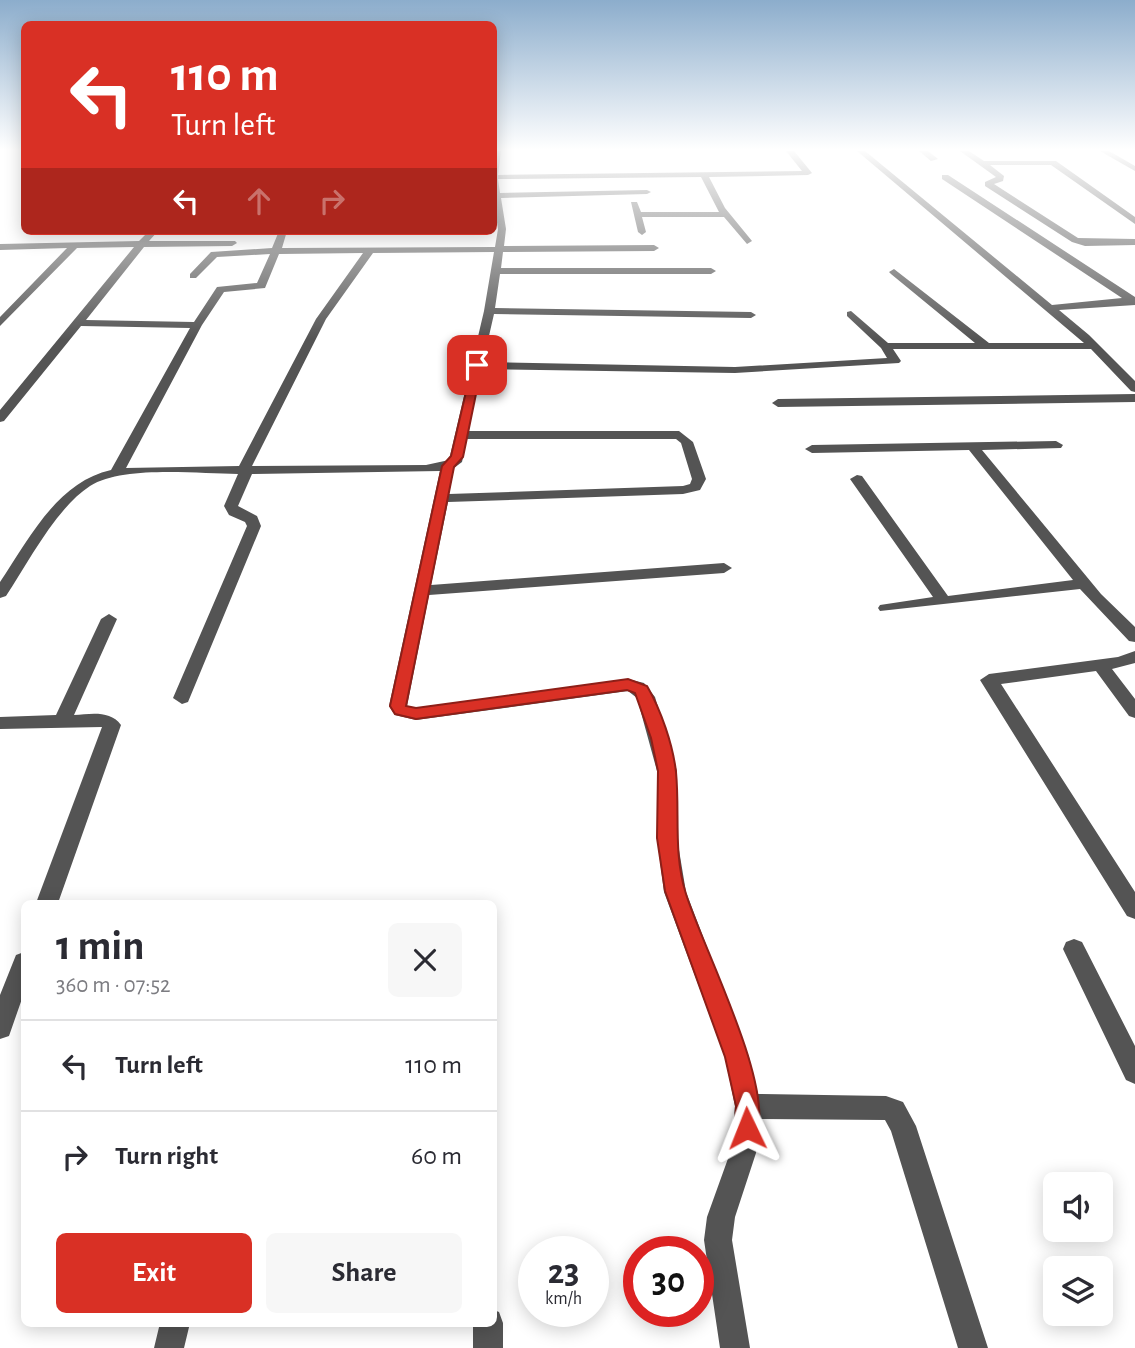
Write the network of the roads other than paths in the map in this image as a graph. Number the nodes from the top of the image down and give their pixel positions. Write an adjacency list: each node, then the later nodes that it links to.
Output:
1 (725, 214): 5 (street); 10 (street)
2 (936, 214): 25 (street)
3 (1001, 214): 24 (street)
4 (1034, 214): 11 (street)
5 (637, 215): 7 (street)
6 (497, 218): 16 (street)
7 (642, 232)
8 (149, 235): 13 (street)
9 (282, 235): 19 (street)
10 (747, 241)
11 (1135, 242)
12 (232, 243): 13 (street)
13 (141, 244): 14 (street); 30 (street)
14 (74, 246): 15 (street); 29 (street)
15 (0, 247)
16 (499, 247): 17 (street); 18 (street); 20 (street)
17 (654, 248)
18 (371, 249): 19 (street); 45 (street)
19 (276, 251): 23 (street); 31 (street)
20 (495, 271): 21 (street); 26 (street)
21 (711, 271)
22 (894, 272): 32 (street)
23 (193, 276)
24 (1134, 301): 25 (street)
25 (1049, 308): 33 (street)
26 (489, 311): 28 (street); 35 (street)
27 (851, 314): 34 (street)
28 (751, 315)
29 (1, 321)
30 (78, 323): 31 (street); 39 (street)
31 (197, 325): 46 (street)
32 (985, 345): 33 (street); 34 (street)
33 (1093, 345): 36 (street)
34 (885, 346): 35 (street)
35 (477, 365): 40 (street)
36 (1135, 388)
37 (1135, 398): 38 (street)
38 (778, 403)
39 (0, 418)
40 (462, 435): 44 (street); 48 (street)
41 (1056, 445): 42 (street)
42 (972, 447): 43 (street); 50 (street)
43 (812, 449)
44 (449, 466): 45 (street); 48 (street)
45 (245, 471): 46 (street); 59 (street)
46 (116, 473): 52 (street)
47 (857, 479): 53 (street)
48 (441, 498): 51 (street)
49 (724, 568): 51 (street)
50 (1083, 583): 53 (street); 56 (street)
51 (421, 591): 69 (street)
52 (0, 593)
53 (944, 601): 54 (street)
54 (886, 608)
55 (110, 619): 61 (street)
56 (1135, 637)
57 (1135, 656): 58 (street)
58 (1100, 665): 60 (street); 64 (street)
59 (183, 698)
60 (1135, 712)
61 (62, 721): 62 (street); 63 (street)
62 (0, 723)
63 (48, 900)
64 (1135, 910)
65 (1074, 949): 68 (street)
66 (21, 970): 67 (street)
67 (0, 1028)
68 (1135, 1072)
69 (748, 1106): 74 (street); 75 (street)
70 (174, 1327): 72 (street)
71 (488, 1327): 73 (street)
72 (169, 1348)
73 (488, 1348)
74 (734, 1348)
75 (973, 1348)

